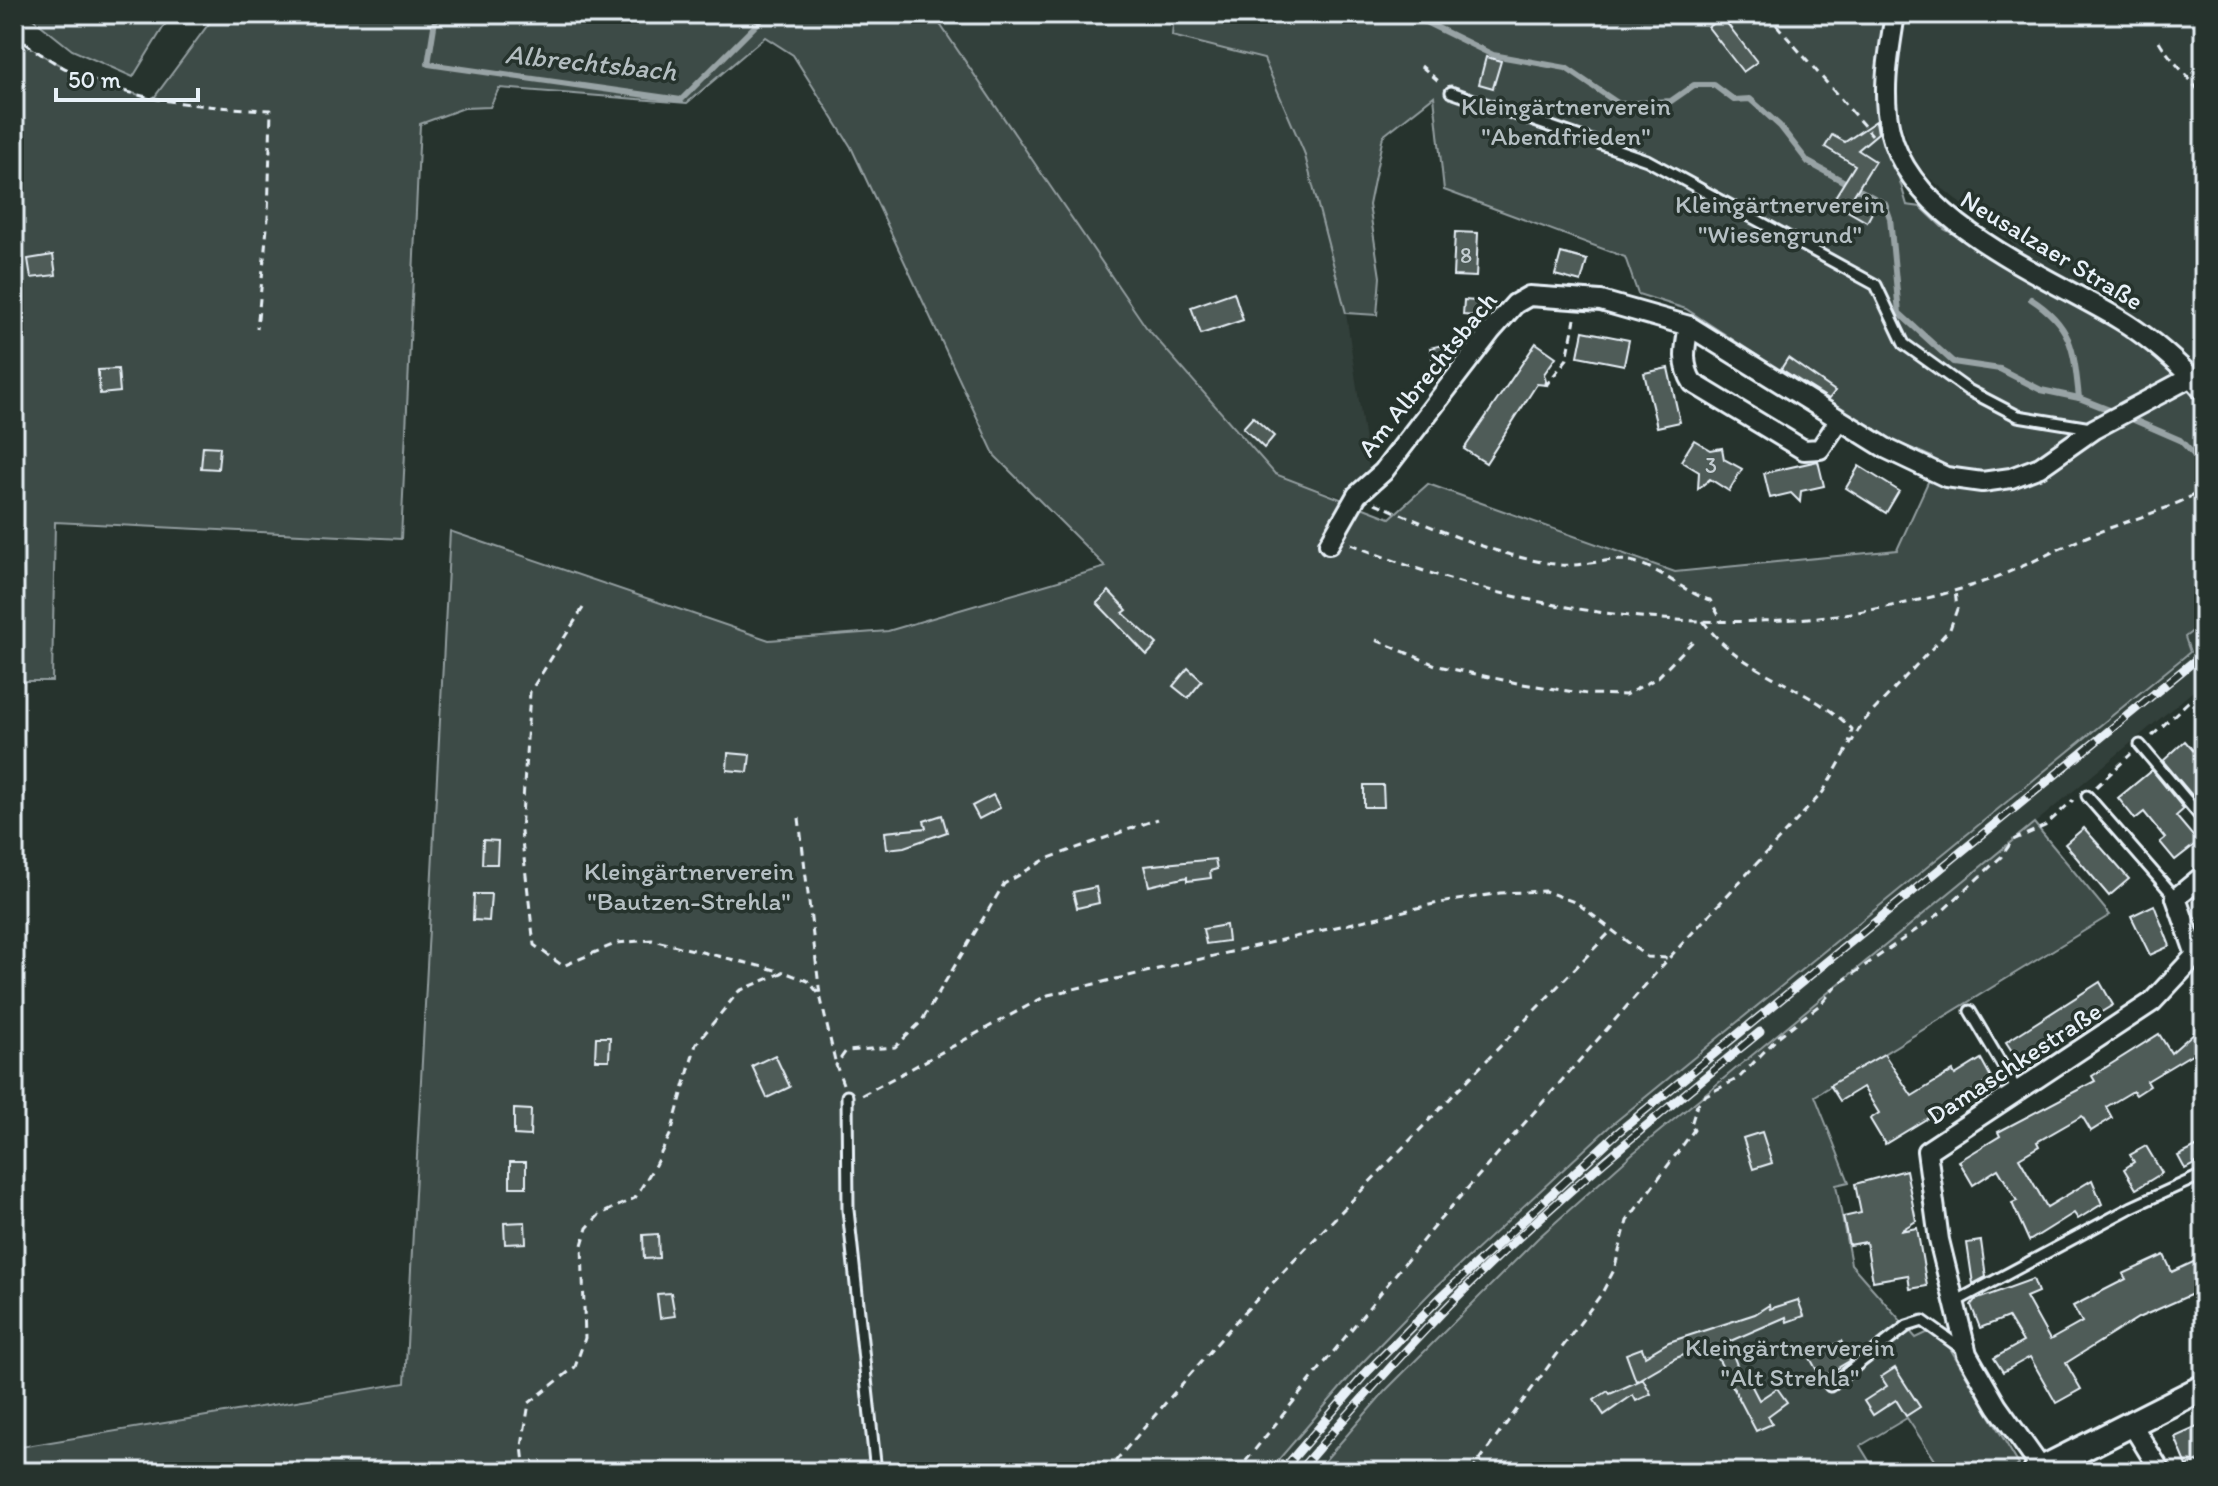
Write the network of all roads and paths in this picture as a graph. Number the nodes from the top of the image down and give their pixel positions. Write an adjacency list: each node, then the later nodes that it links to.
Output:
1 (1767, 14): 8 (path)
2 (1895, 14): 12 (street, Neusalzaer Straße)
3 (14, 34): 11 (path)
4 (2159, 41): 7 (path)
5 (1421, 66): 6 (path)
6 (1451, 92): 16 (lane)
7 (2204, 99)
8 (1877, 141)
9 (1580, 298): 10 (street, Am Albrechtsbach); 13 (path); 18 (street, Am Albrechtsbach)
10 (1689, 326): 15 (street, Am Albrechtsbach); 15 (street)
11 (257, 329)
12 (2191, 377): 14 (street); 16 (street, Am Albrechtsbach)
13 (1544, 382)
14 (2204, 392)
15 (1839, 421): 16 (street, Am Albrechtsbach)
16 (2094, 429)
17 (2204, 489): 20 (path)
18 (1357, 495): 19 (street, Am Albrechtsbach); 23 (path)
19 (1331, 540): 22 (path)
20 (1955, 590): 23 (path); 28 (path)
21 (583, 608): 37 (path)
22 (1702, 620): 23 (path); 28 (path)
23 (1722, 621)
24 (1696, 638): 25 (path)
25 (1376, 640)
26 (2204, 693): 27 (path)
27 (2140, 745): 29 (path); 32 (lane)
28 (1848, 746): 36 (path)
29 (2087, 796): 34 (lane, Damaschkestraße); 54 (path)
30 (799, 818): 38 (path)
31 (1158, 819): 40 (path)
32 (2204, 821)
33 (2204, 875): 34 (street)
34 (2176, 898): 41 (street, Damaschkestraße)
35 (1612, 930): 36 (path); 42 (path); 52 (path)
36 (1669, 958): 53 (path)
37 (784, 972): 38 (path); 50 (path)
38 (820, 995): 40 (path)
39 (1970, 1011): 41 (lane)
40 (836, 1065): 42 (path)
41 (2017, 1090): 44 (street, Damaschkestraße)
42 (847, 1096): 51 (lane)
43 (2204, 1174): 44 (lane)
44 (1955, 1302): 45 (street, Damaschkestraße)
45 (1967, 1354): 46 (lane); 49 (street, Damaschkestraße)
46 (1830, 1386)
47 (2204, 1387): 48 (street)
48 (2135, 1429): 49 (street); 55 (street)
49 (2038, 1470)
50 (525, 1472)
51 (876, 1472)
52 (1106, 1472)
53 (1237, 1472)
54 (1471, 1472)
55 (2161, 1472)

